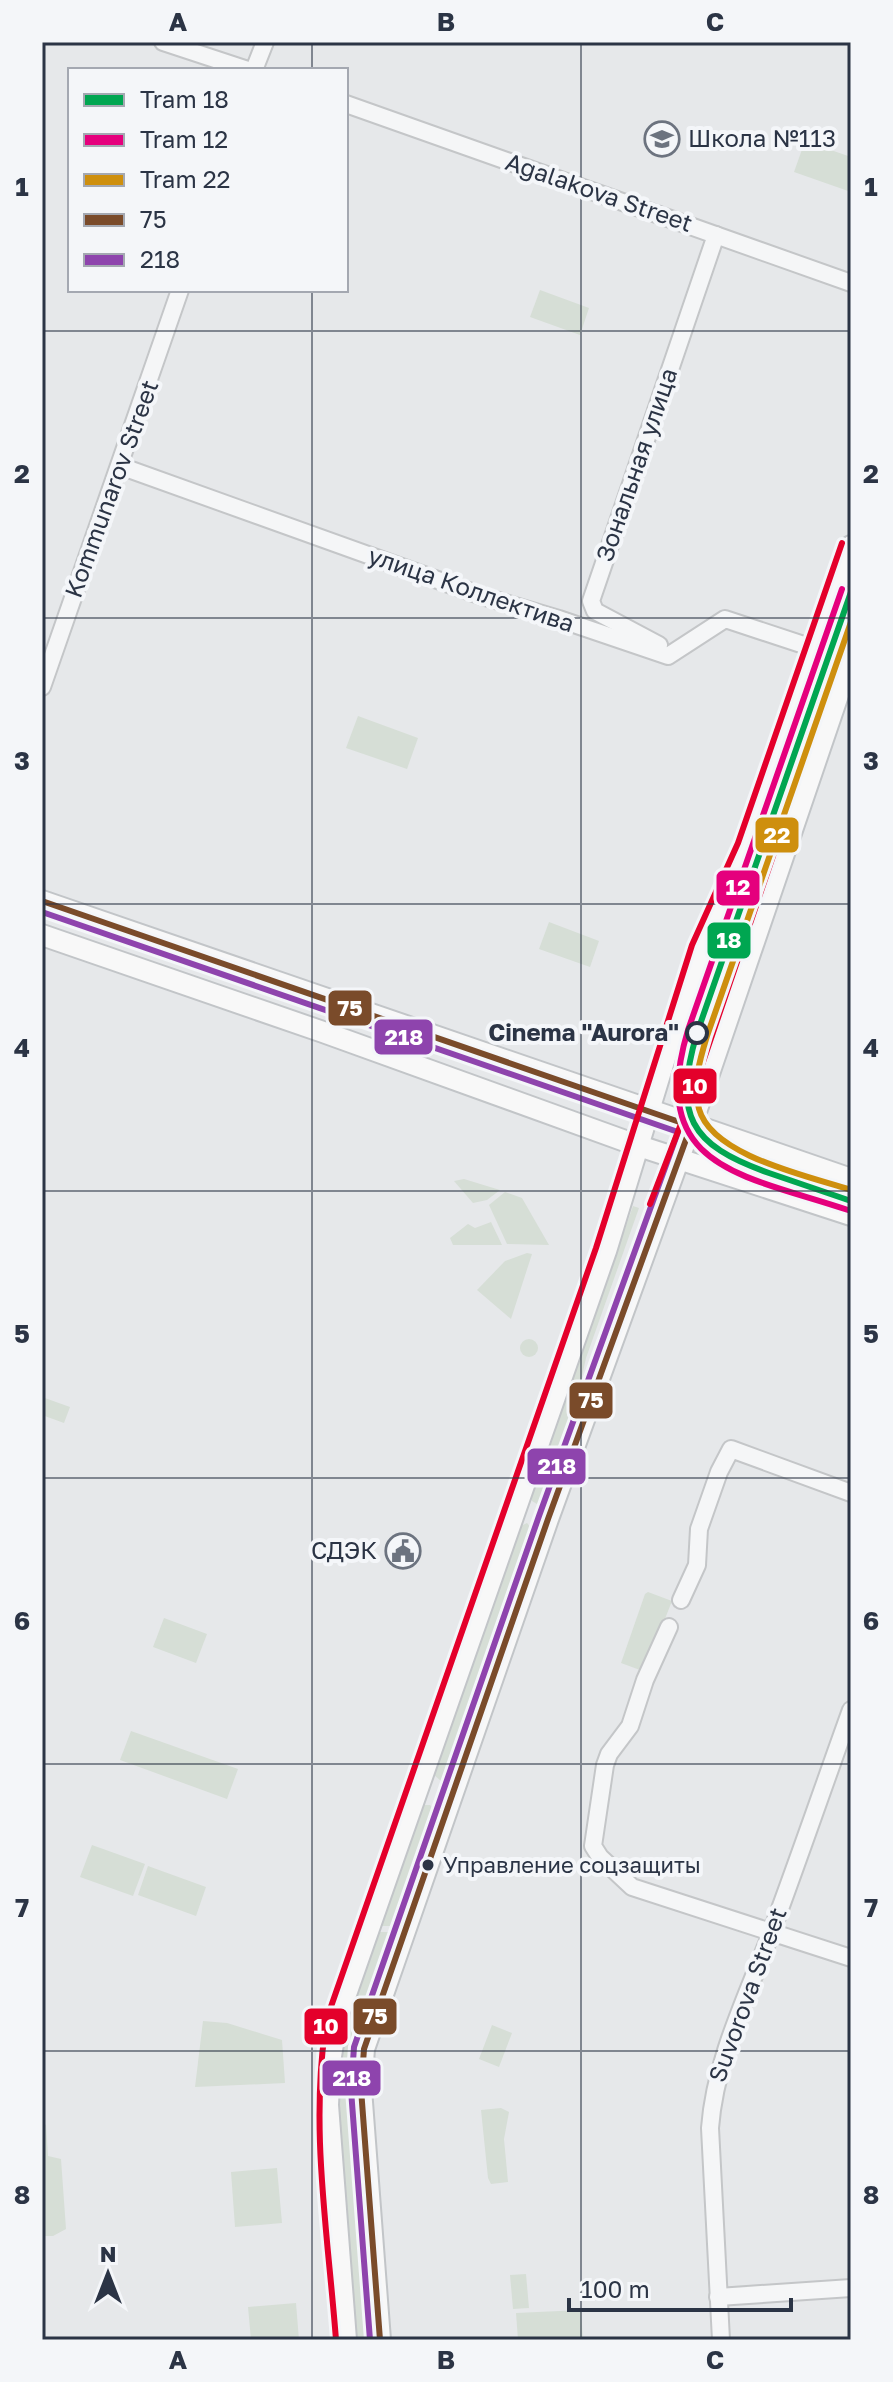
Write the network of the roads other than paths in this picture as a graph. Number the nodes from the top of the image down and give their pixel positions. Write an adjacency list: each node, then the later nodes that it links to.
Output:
1 (163, 42): 3 (street)
2 (265, 42): 4 (street)
3 (242, 68)
4 (255, 68)
5 (348, 105): 6 (street, Agalakova Street)
6 (716, 235): 7 (street, Agalakova Street); 12 (street, Зональная улица)
7 (851, 283)
8 (179, 292): 9 (street, Kommunarov Street)
9 (120, 466): 12 (street, улица Коллектива); 14 (street, Kommunarov Street)
10 (851, 546): 11 (main road)
11 (816, 649): 12 (street); 19 (main road)
12 (675, 653)
13 (851, 657): 20 (main road)
14 (42, 687)
15 (42, 901): 17 (main road)
16 (42, 935): 18 (main road)
17 (145, 937): 18 (main road); 19 (main road)
18 (135, 967): 21 (main road)
19 (649, 1111): 20 (main road); 21 (main road)
20 (691, 1126): 22 (main road); 23 (main road)
21 (639, 1146): 22 (main road); 26 (main road)
22 (678, 1158): 24 (main road); 27 (main road)
23 (851, 1179)
24 (851, 1215)
25 (851, 1493): 28 (street)
26 (516, 1508): 27 (main road); 31 (main road)
27 (548, 1519): 32 (main road)
28 (681, 1600)
29 (669, 1627): 33 (street)
30 (851, 1710): 33 (street, Suvorova Street)
31 (417, 1788): 32 (main road); 37 (main road)
32 (449, 1800): 38 (main road)
33 (771, 1932): 34 (street); 36 (street, Suvorova Street)
34 (851, 1958)
35 (851, 2288): 36 (street)
36 (718, 2297): 39 (street, Suvorova Street)
37 (346, 2340)
38 (380, 2340)
39 (721, 2340)

